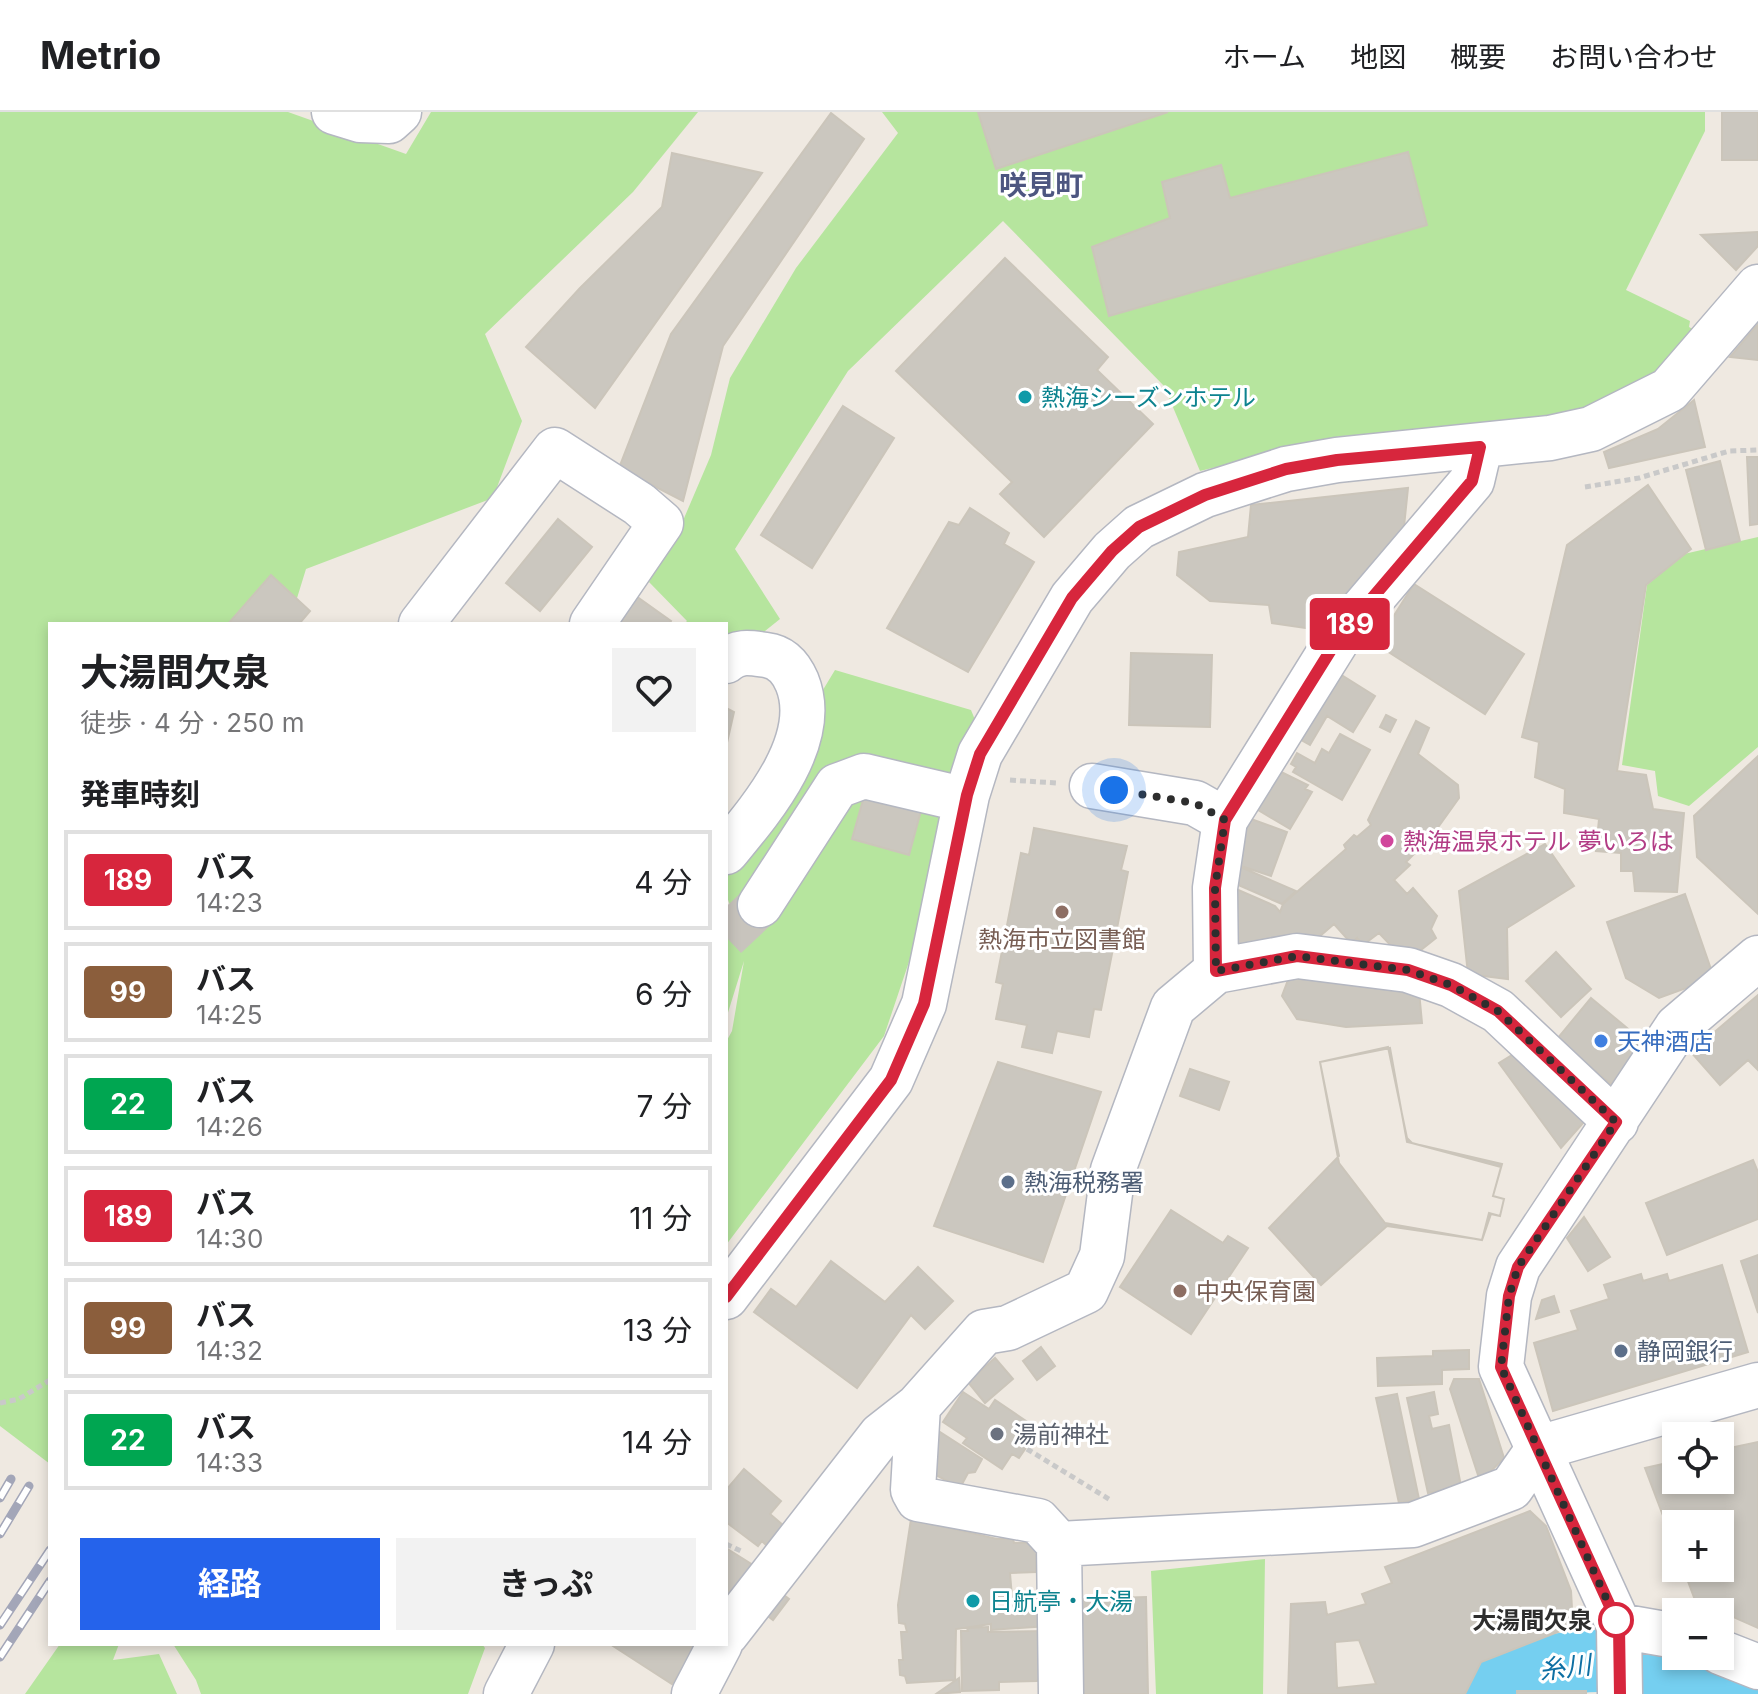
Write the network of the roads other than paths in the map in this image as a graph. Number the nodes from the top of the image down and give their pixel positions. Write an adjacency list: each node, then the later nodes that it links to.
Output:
1 (334, 112): 2 (street)
2 (399, 112)
3 (1758, 287): 4 (street)
4 (1480, 447): 9 (street); 10 (street)
5 (423, 622): 6 (street)
6 (593, 622)
7 (728, 659): 11 (street)
8 (1092, 786): 10 (street)
9 (970, 789): 12 (street); 16 (street)
10 (1225, 820): 14 (street)
11 (728, 850)
12 (760, 905)
13 (1758, 958): 15 (street)
14 (1216, 971): 15 (street); 18 (street)
15 (1616, 1122): 19 (street)
16 (728, 1294)
17 (1758, 1385): 19 (street)
18 (918, 1406): 20 (street); 22 (street)
19 (1539, 1448): 20 (street); 21 (street)
20 (1059, 1544): 31 (street)
21 (1619, 1626): 23 (street); 28 (street)
22 (728, 1631)
23 (1662, 1634)
24 (531, 1646): 29 (street)
25 (719, 1646): 30 (street)
26 (1734, 1658): 27 (street)
27 (1758, 1667)
28 (1620, 1692)
29 (506, 1694)
30 (694, 1694)
31 (1061, 1694)

